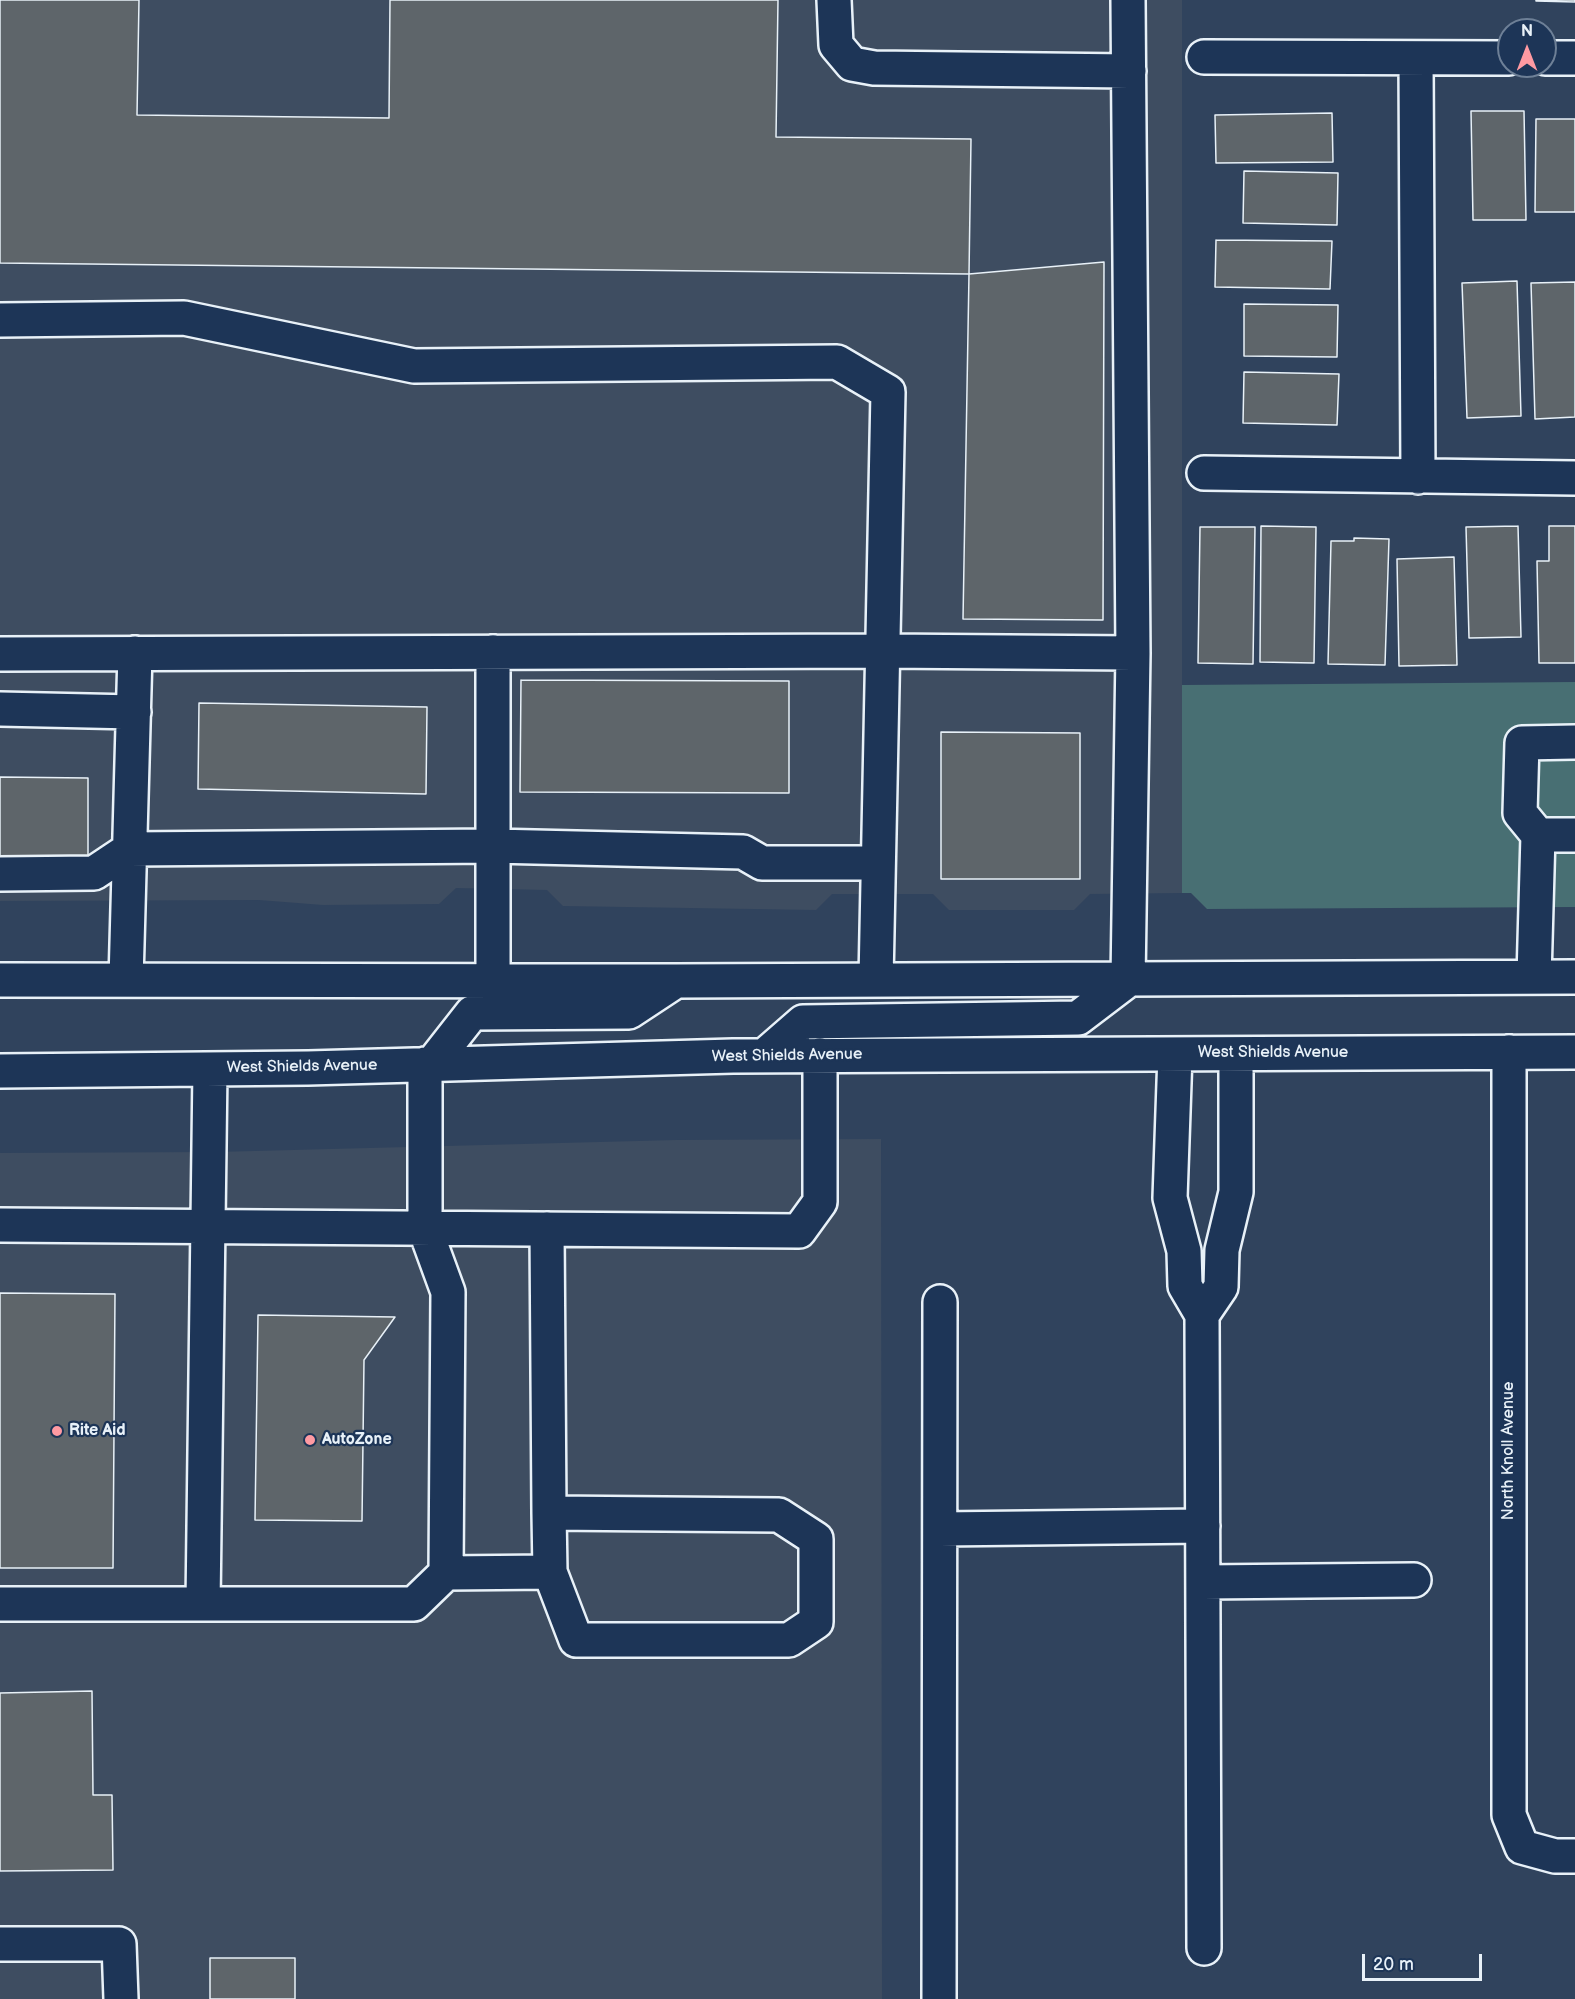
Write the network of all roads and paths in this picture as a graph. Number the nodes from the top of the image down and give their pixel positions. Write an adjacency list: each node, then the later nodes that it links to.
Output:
1 (834, 0): 8 (street)
2 (1128, 0): 8 (street)
3 (1204, 57): 4 (street)
4 (1416, 58): 5 (street); 11 (street)
5 (1497, 58)
6 (1557, 58): 7 (street)
7 (1575, 58)
8 (1130, 71): 16 (street)
9 (0, 320): 13 (street)
10 (1204, 473): 11 (street)
11 (1418, 477): 12 (street)
12 (1575, 478)
13 (883, 651): 14 (street); 16 (street); 25 (street)
14 (493, 652): 15 (street); 23 (street)
15 (135, 653): 17 (street); 19 (street)
16 (1133, 653): 32 (street)
17 (0, 654)
18 (0, 709): 19 (street)
19 (134, 712): 24 (street)
20 (1575, 742): 21 (street)
21 (1538, 835): 22 (street); 27 (street)
22 (1575, 835)
23 (493, 846): 24 (street); 25 (street); 33 (street)
24 (130, 849): 26 (street); 30 (street)
25 (878, 863): 31 (street)
26 (0, 874)
27 (1534, 977): 28 (street); 32 (street)
28 (1575, 977)
29 (0, 980): 30 (street)
30 (126, 980): 33 (street)
31 (876, 980): 32 (street); 34 (street)
32 (1128, 980): 40 (street)
33 (493, 981): 34 (street)
34 (676, 981): 41 (street)
35 (1509, 1052): 36 (street, West Shields Avenue); 38 (street, West Shields Avenue); 59 (street, North Knoll Avenue)
36 (1575, 1052)
37 (1175, 1054): 38 (street, West Shields Avenue); 39 (street, West Shields Avenue); 49 (street)
38 (1236, 1054): 49 (street)
39 (820, 1055): 40 (street, West Shields Avenue); 47 (street)
40 (764, 1056): 41 (street, West Shields Avenue)
41 (429, 1064): 42 (street, West Shields Avenue); 46 (street)
42 (210, 1069): 43 (street, West Shields Avenue); 45 (street)
43 (0, 1071)
44 (0, 1224): 45 (street)
45 (208, 1224): 46 (street); 58 (street)
46 (425, 1228): 47 (street); 54 (street)
47 (548, 1229): 50 (street)
48 (940, 1302): 52 (street)
49 (1202, 1315): 51 (street)
50 (549, 1513): 53 (street); 53 (street)
51 (1203, 1526): 52 (street); 56 (street)
52 (940, 1529): 63 (street)
53 (550, 1572): 54 (street)
54 (446, 1573): 58 (street)
55 (1414, 1580): 56 (street)
56 (1203, 1582): 61 (street)
57 (0, 1604): 58 (street)
58 (203, 1604)
59 (1575, 1856)
60 (0, 1944): 62 (street)
61 (1204, 1948)
62 (121, 1999)
63 (939, 1999)

